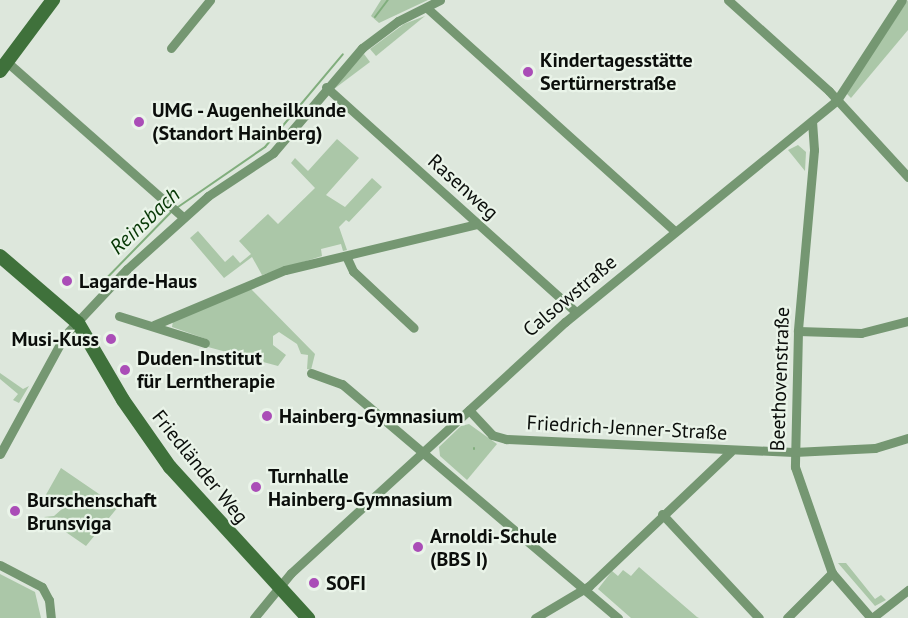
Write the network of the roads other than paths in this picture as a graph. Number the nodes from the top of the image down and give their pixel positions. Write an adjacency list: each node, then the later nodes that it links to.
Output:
1 (52, 0): 8 (street)
2 (210, 0): 7 (street)
3 (440, 0): 6 (street)
4 (728, 0): 10 (street)
5 (902, 0): 10 (street, Calsowstraße)
6 (427, 8): 9 (street); 15 (street)
7 (171, 48)
8 (4, 67): 13 (street)
9 (326, 87): 13 (street); 14 (street, Rasenweg)
10 (837, 100): 11 (street, Calsowstraße); 12 (street)
11 (812, 121): 15 (street, Calsowstraße); 24 (street, Beethovenstraße)
12 (908, 177)
13 (178, 211): 20 (street)
14 (477, 224): 17 (street); 18 (street, Rasenweg)
15 (675, 231): 18 (street, Calsowstraße)
16 (0, 256): 20 (street, Friedländer Weg)
17 (346, 256): 21 (street); 23 (street)
18 (576, 312): 27 (street, Calsowstraße)
19 (118, 316): 21 (street)
20 (78, 323): 32 (street); 36 (street, Friedländer Weg)
21 (154, 326): 25 (street)
22 (907, 326): 24 (street)
23 (414, 328)
24 (798, 331): 30 (street, Beethovenstraße)
25 (205, 343)
26 (311, 373): 31 (street)
27 (469, 410): 29 (street, Friedrich-Jenner-Straße); 31 (street, Calsowstraße)
28 (908, 438): 30 (street, Friedrich-Jenner-Straße)
29 (730, 452): 30 (street, Friedrich-Jenner-Straße); 33 (street)
30 (794, 452): 35 (street, Beethovenstraße)
31 (422, 453): 36 (street, Calsowstraße); 37 (street)
32 (0, 454)
33 (662, 514): 37 (street); 44 (street)
34 (0, 565): 39 (street)
35 (832, 573): 45 (street); 46 (street, Beethovenstraße)
36 (280, 588): 40 (street, Calsowstraße); 41 (street, Friedländer Weg)
37 (584, 589): 42 (street); 43 (street)
38 (908, 590): 46 (street)
39 (51, 618)
40 (254, 618)
41 (308, 618)
42 (535, 618)
43 (618, 618)
44 (759, 618)
45 (788, 618)
46 (872, 618)

